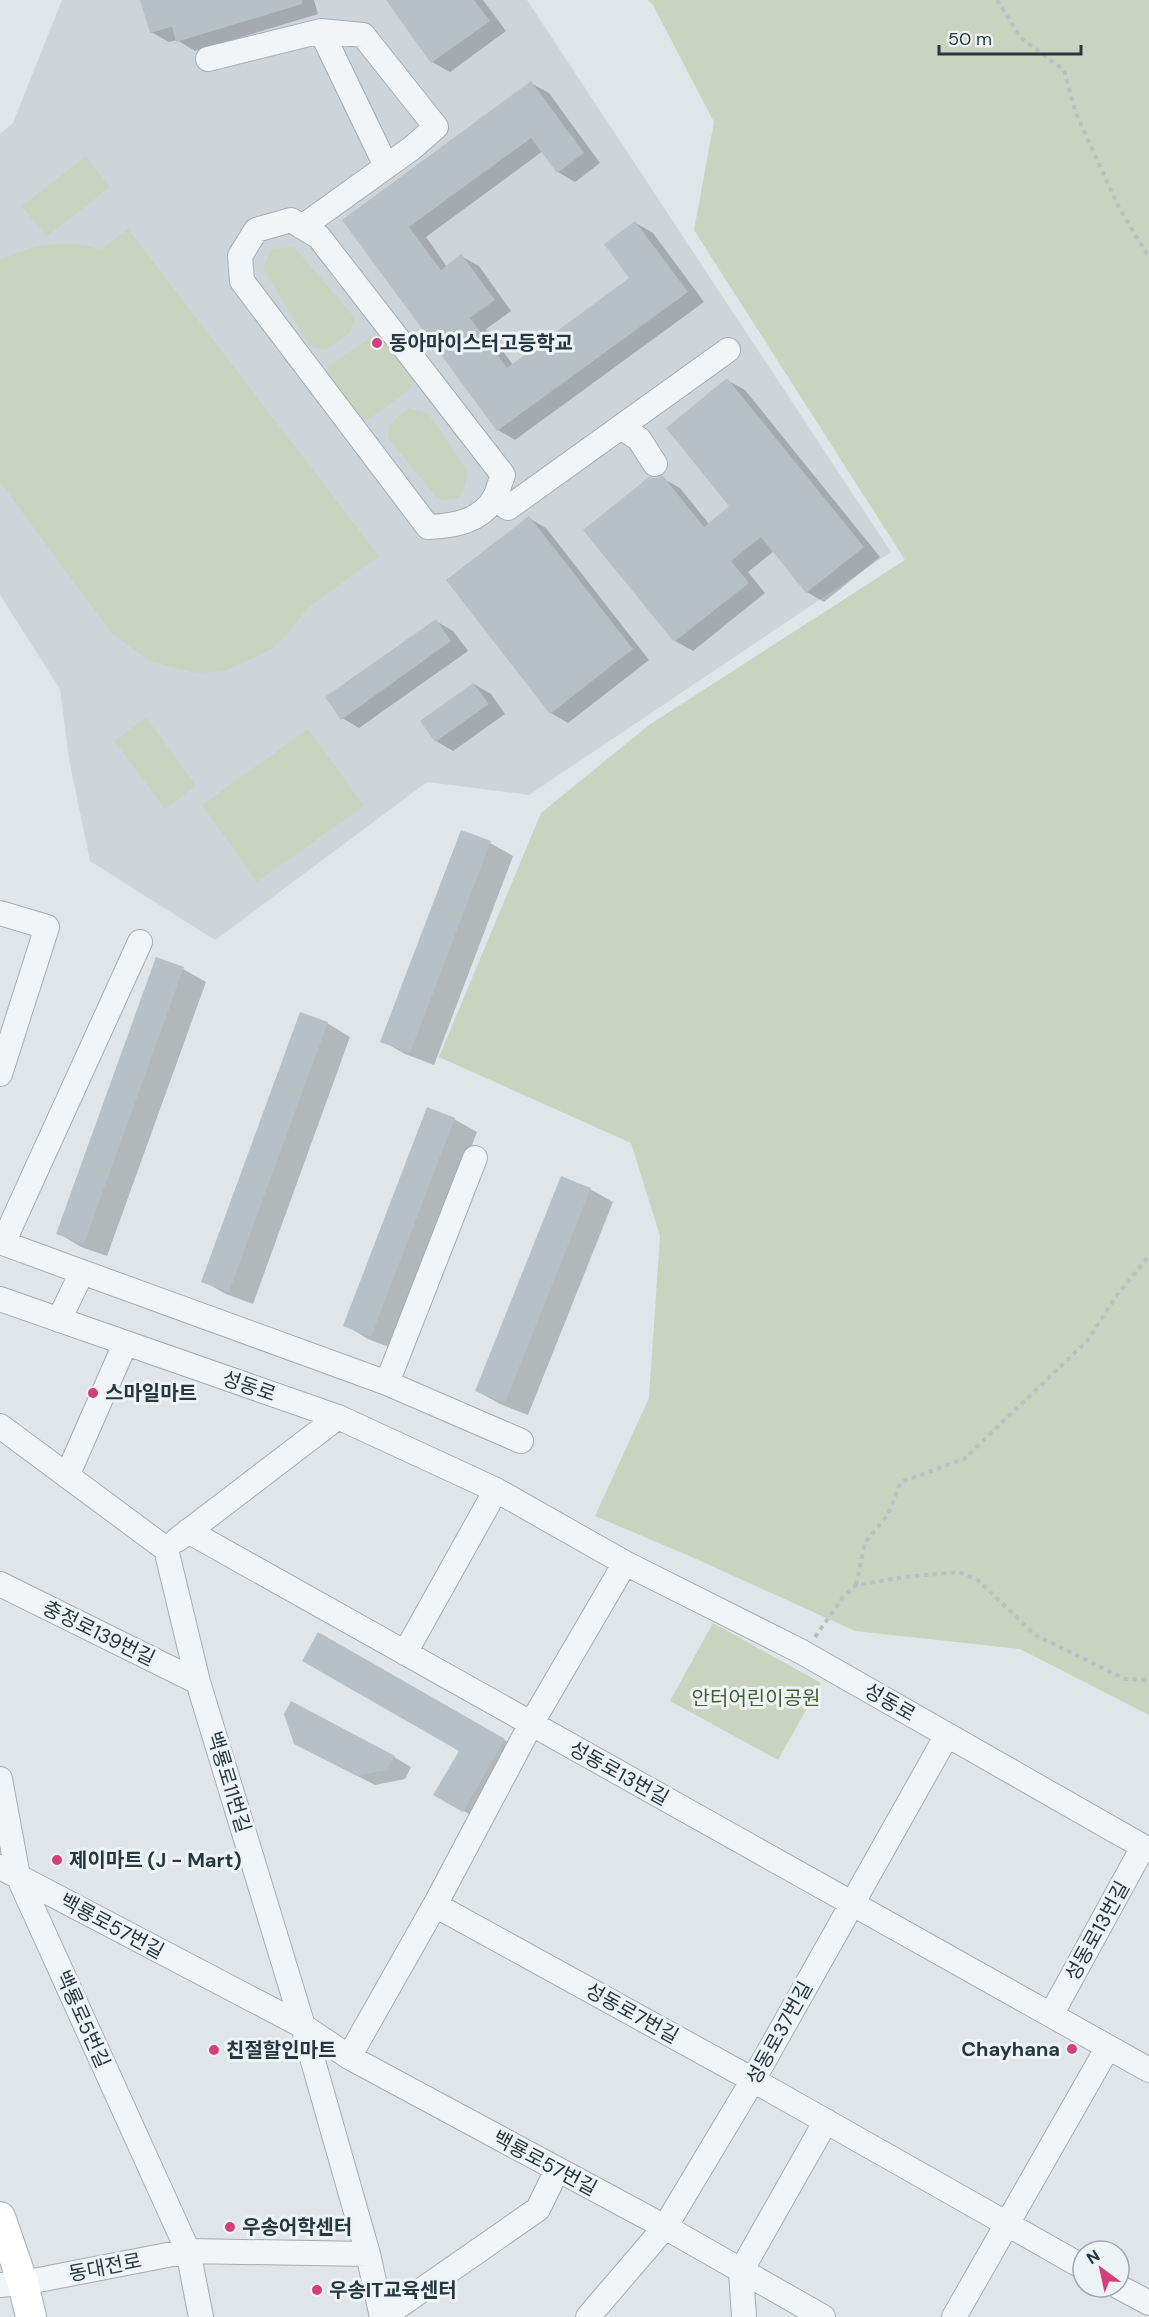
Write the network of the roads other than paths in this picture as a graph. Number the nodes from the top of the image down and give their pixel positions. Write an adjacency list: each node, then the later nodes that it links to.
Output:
1 (321, 30): 2 (street); 3 (street); 3 (street)
2 (208, 59)
3 (386, 166): 4 (street)
4 (302, 227): 8 (street); 8 (street)
5 (728, 350): 6 (street)
6 (621, 426): 7 (street); 8 (street)
7 (655, 464)
8 (494, 498)
9 (0, 913): 11 (street)
10 (140, 942): 13 (street)
11 (0, 1074)
12 (475, 1158): 17 (street)
13 (82, 1272): 15 (street); 17 (street)
14 (0, 1299): 15 (street, 성동로)
15 (59, 1320): 16 (street, 성동로)
16 (125, 1344): 18 (street, 성동로); 21 (street)
17 (387, 1383): 20 (street)
18 (338, 1417): 22 (street, 성동로); 23 (street)
19 (0, 1426): 21 (street)
20 (521, 1441)
21 (67, 1476): 24 (street)
22 (496, 1490): 25 (street, 성동로); 27 (street)
23 (188, 1531): 24 (street); 27 (street, 성동로13번길)
24 (166, 1550): 28 (street, 백룡로11번길)
25 (625, 1563): 29 (street); 30 (street, 성동로)
26 (0, 1584): 28 (street, 충정로139번길)
27 (405, 1653): 29 (street, 성동로13번길)
28 (198, 1682): 37 (street, 백룡로11번길)
29 (531, 1724): 34 (street, 성동로13번길); 35 (street)
30 (947, 1735): 32 (street, 성동로); 34 (street, 성동로37번길)
31 (0, 1779): 33 (street, 백룡로5번길)
32 (1146, 1849): 36 (street, 성동로13번길)
33 (9, 1872): 37 (street, 백룡로57번길); 47 (street, 백룡로5번길)
34 (851, 1903): 36 (street, 성동로13번길); 41 (street, 성동로37번길)
35 (435, 1905): 39 (street); 41 (street, 성동로7번길)
36 (1051, 2015): 38 (street, 성동로13번길)
37 (303, 2026): 39 (street, 백룡로57번길); 48 (street, 백룡로11번길)
38 (1108, 2047): 40 (street, 성동로13번길); 45 (street)
39 (349, 2057): 43 (street, 백룡로57번길)
40 (1149, 2070)
41 (753, 2080): 42 (street, 성동로7번길); 46 (street, 성동로37번길)
42 (826, 2121): 45 (street, 성동로7번길); 50 (street)
43 (557, 2170): 46 (street, 백룡로57번길); 56 (street, 백룡로11번길)
44 (0, 2217): 51 (main road)
45 (1006, 2224): 49 (street, 성동로7번길); 60 (street)
46 (665, 2227): 50 (street, 백룡로57번길); 57 (street, 성동로37번길)
47 (188, 2251): 48 (street); 51 (street, 동대전로); 55 (street, 백룡로5번길)
48 (368, 2254): 56 (street, 백룡로11번길)
49 (1071, 2260)
50 (741, 2271): 58 (street); 59 (street, 백룡로57번길)
51 (11, 2284): 54 (main road)
52 (1131, 2293): 53 (street)
53 (1149, 2303)
54 (31, 2317)
55 (201, 2317)
56 (382, 2317)
57 (588, 2317)
58 (744, 2317)
59 (823, 2317)
60 (954, 2317)

